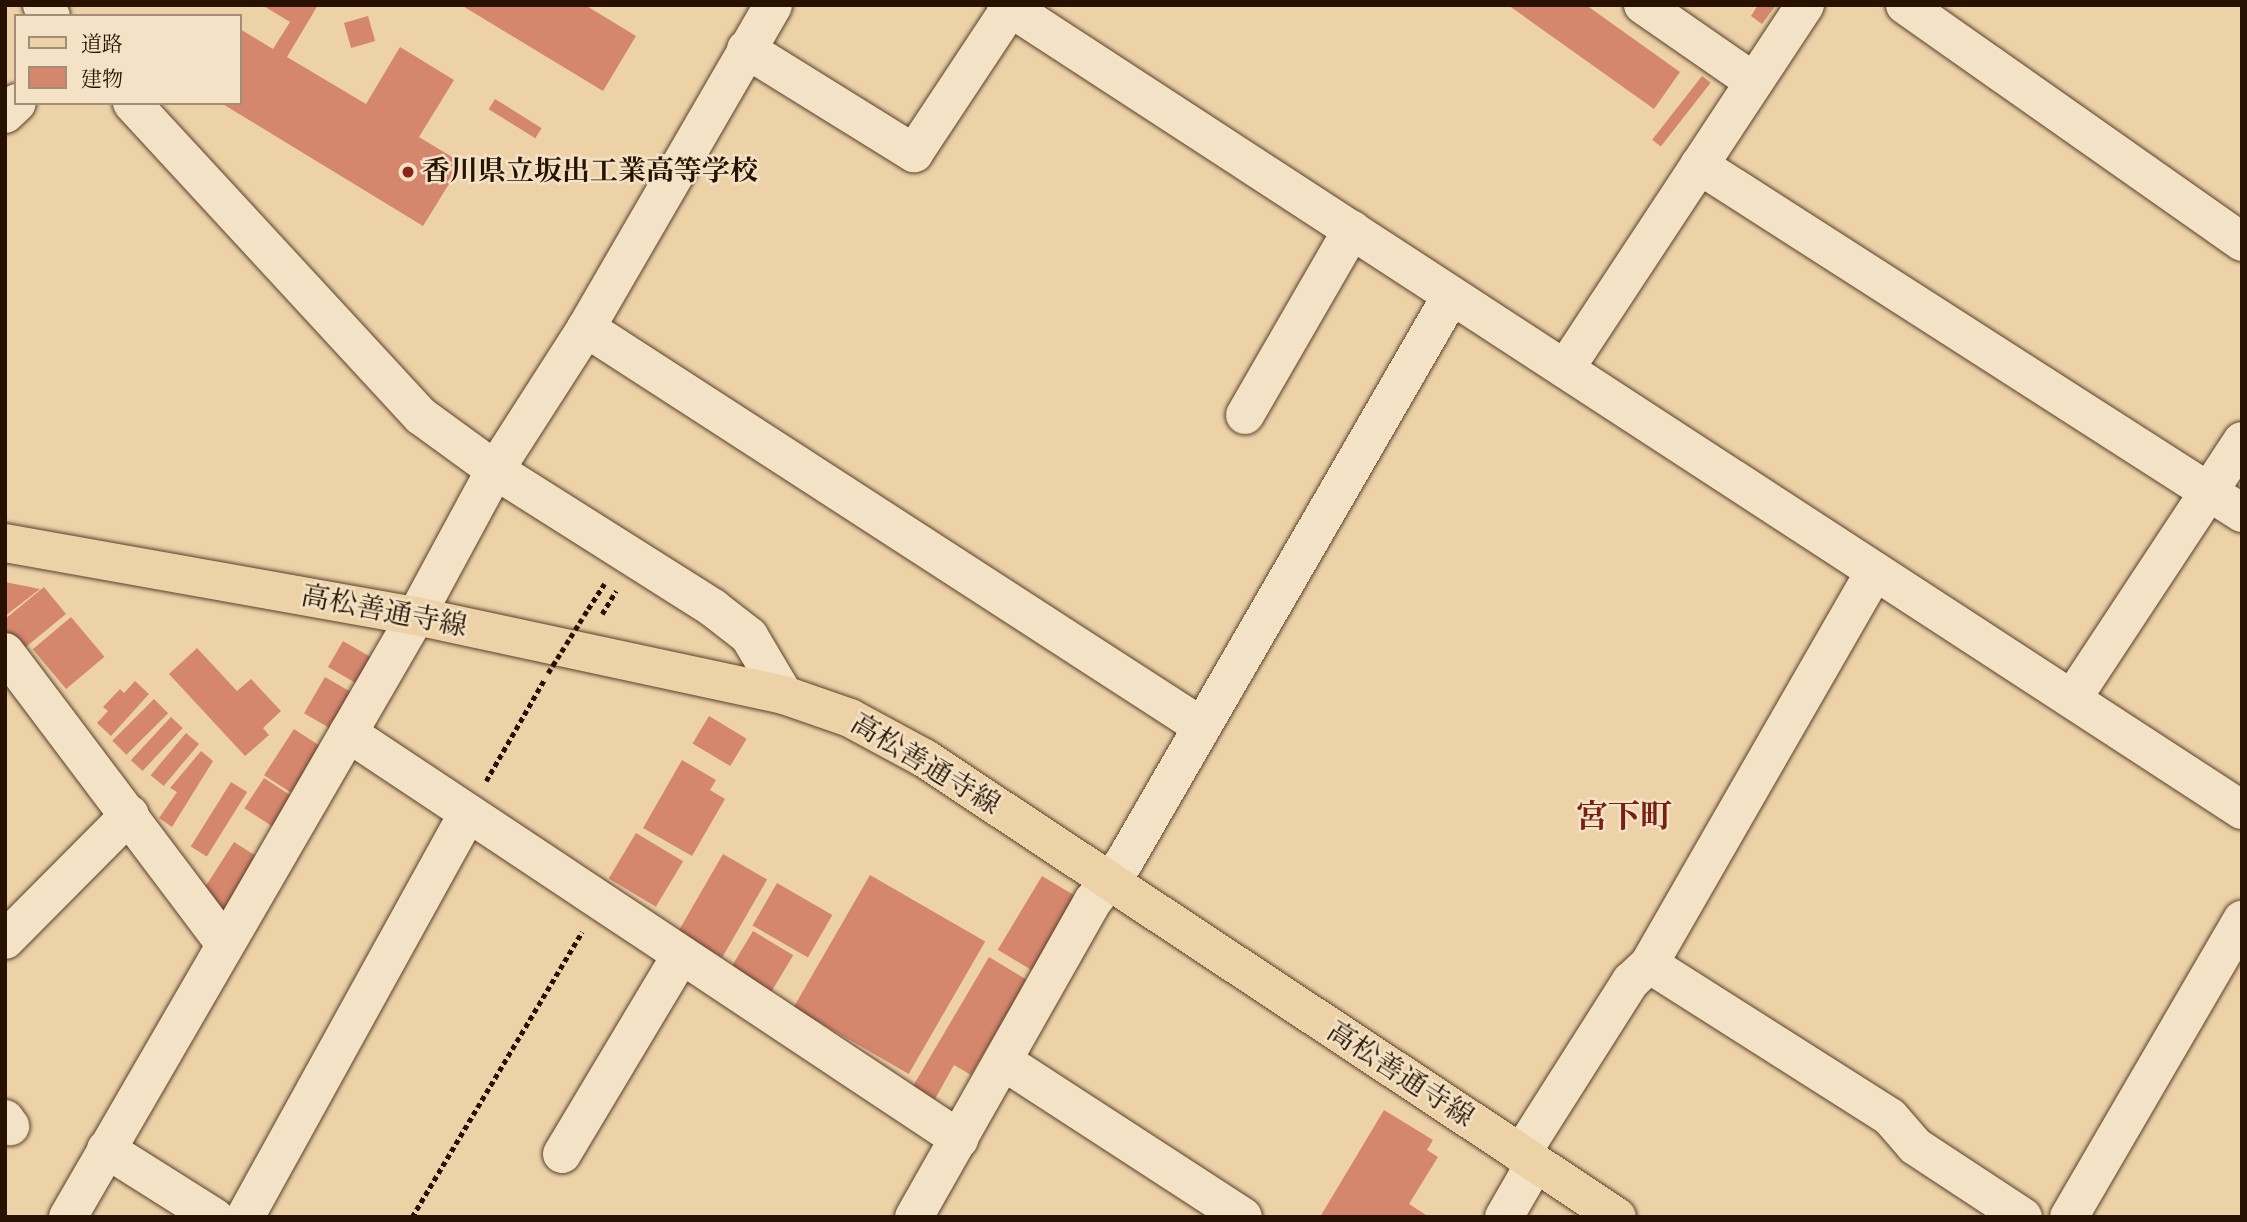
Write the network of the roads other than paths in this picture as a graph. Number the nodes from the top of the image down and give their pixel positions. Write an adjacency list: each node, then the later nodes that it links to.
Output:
1 (773, 5): 7 (street)
2 (1643, 5): 8 (street)
3 (1805, 5): 8 (street)
4 (1905, 5): 12 (street)
5 (1008, 7): 6 (street); 7 (street)
6 (1055, 18): 11 (street)
7 (746, 49): 14 (street)
8 (1754, 82): 10 (street)
9 (134, 105): 18 (street)
10 (1699, 165): 15 (street); 19 (street)
11 (1352, 230): 13 (street); 16 (street)
12 (2242, 242)
13 (1451, 296): 15 (street); 27 (street)
14 (586, 328): 18 (street); 27 (street)
15 (1565, 369): 22 (street)
16 (1245, 415)
17 (2242, 441): 19 (street)
18 (495, 470): 23 (street); 25 (street)
19 (2209, 491): 20 (street); 26 (street)
20 (2242, 513)
21 (5, 543): 23 (main road, 高松善通寺線)
22 (1875, 571): 26 (street); 37 (street)
23 (416, 616): 25 (main road, 高松善通寺線); 28 (street)
24 (5, 652): 30 (street)
25 (785, 695): 32 (main road, 高松善通寺線)
26 (2072, 699): 29 (street)
27 (1201, 726): 32 (street)
28 (348, 733): 31 (street); 35 (street)
29 (2242, 810)
30 (130, 814): 34 (street); 35 (street)
31 (467, 815): 36 (street); 45 (street)
32 (1108, 883): 38 (street); 42 (main road, 高松善通寺線)
33 (2242, 920): 51 (street)
34 (5, 940)
35 (224, 943): 40 (street)
36 (681, 955): 39 (street); 41 (street)
37 (1649, 964): 42 (street); 50 (street)
38 (1003, 1061): 39 (street); 47 (street)
39 (960, 1139): 46 (street)
40 (106, 1149): 43 (street); 44 (street)
41 (562, 1154)
42 (1528, 1159): 48 (street); 49 (main road, 高松善通寺線)
43 (68, 1217)
44 (214, 1217)
45 (245, 1217)
46 (914, 1217)
47 (1243, 1217)
48 (1504, 1217)
49 (1616, 1217)
50 (2023, 1217)
51 (2069, 1217)

